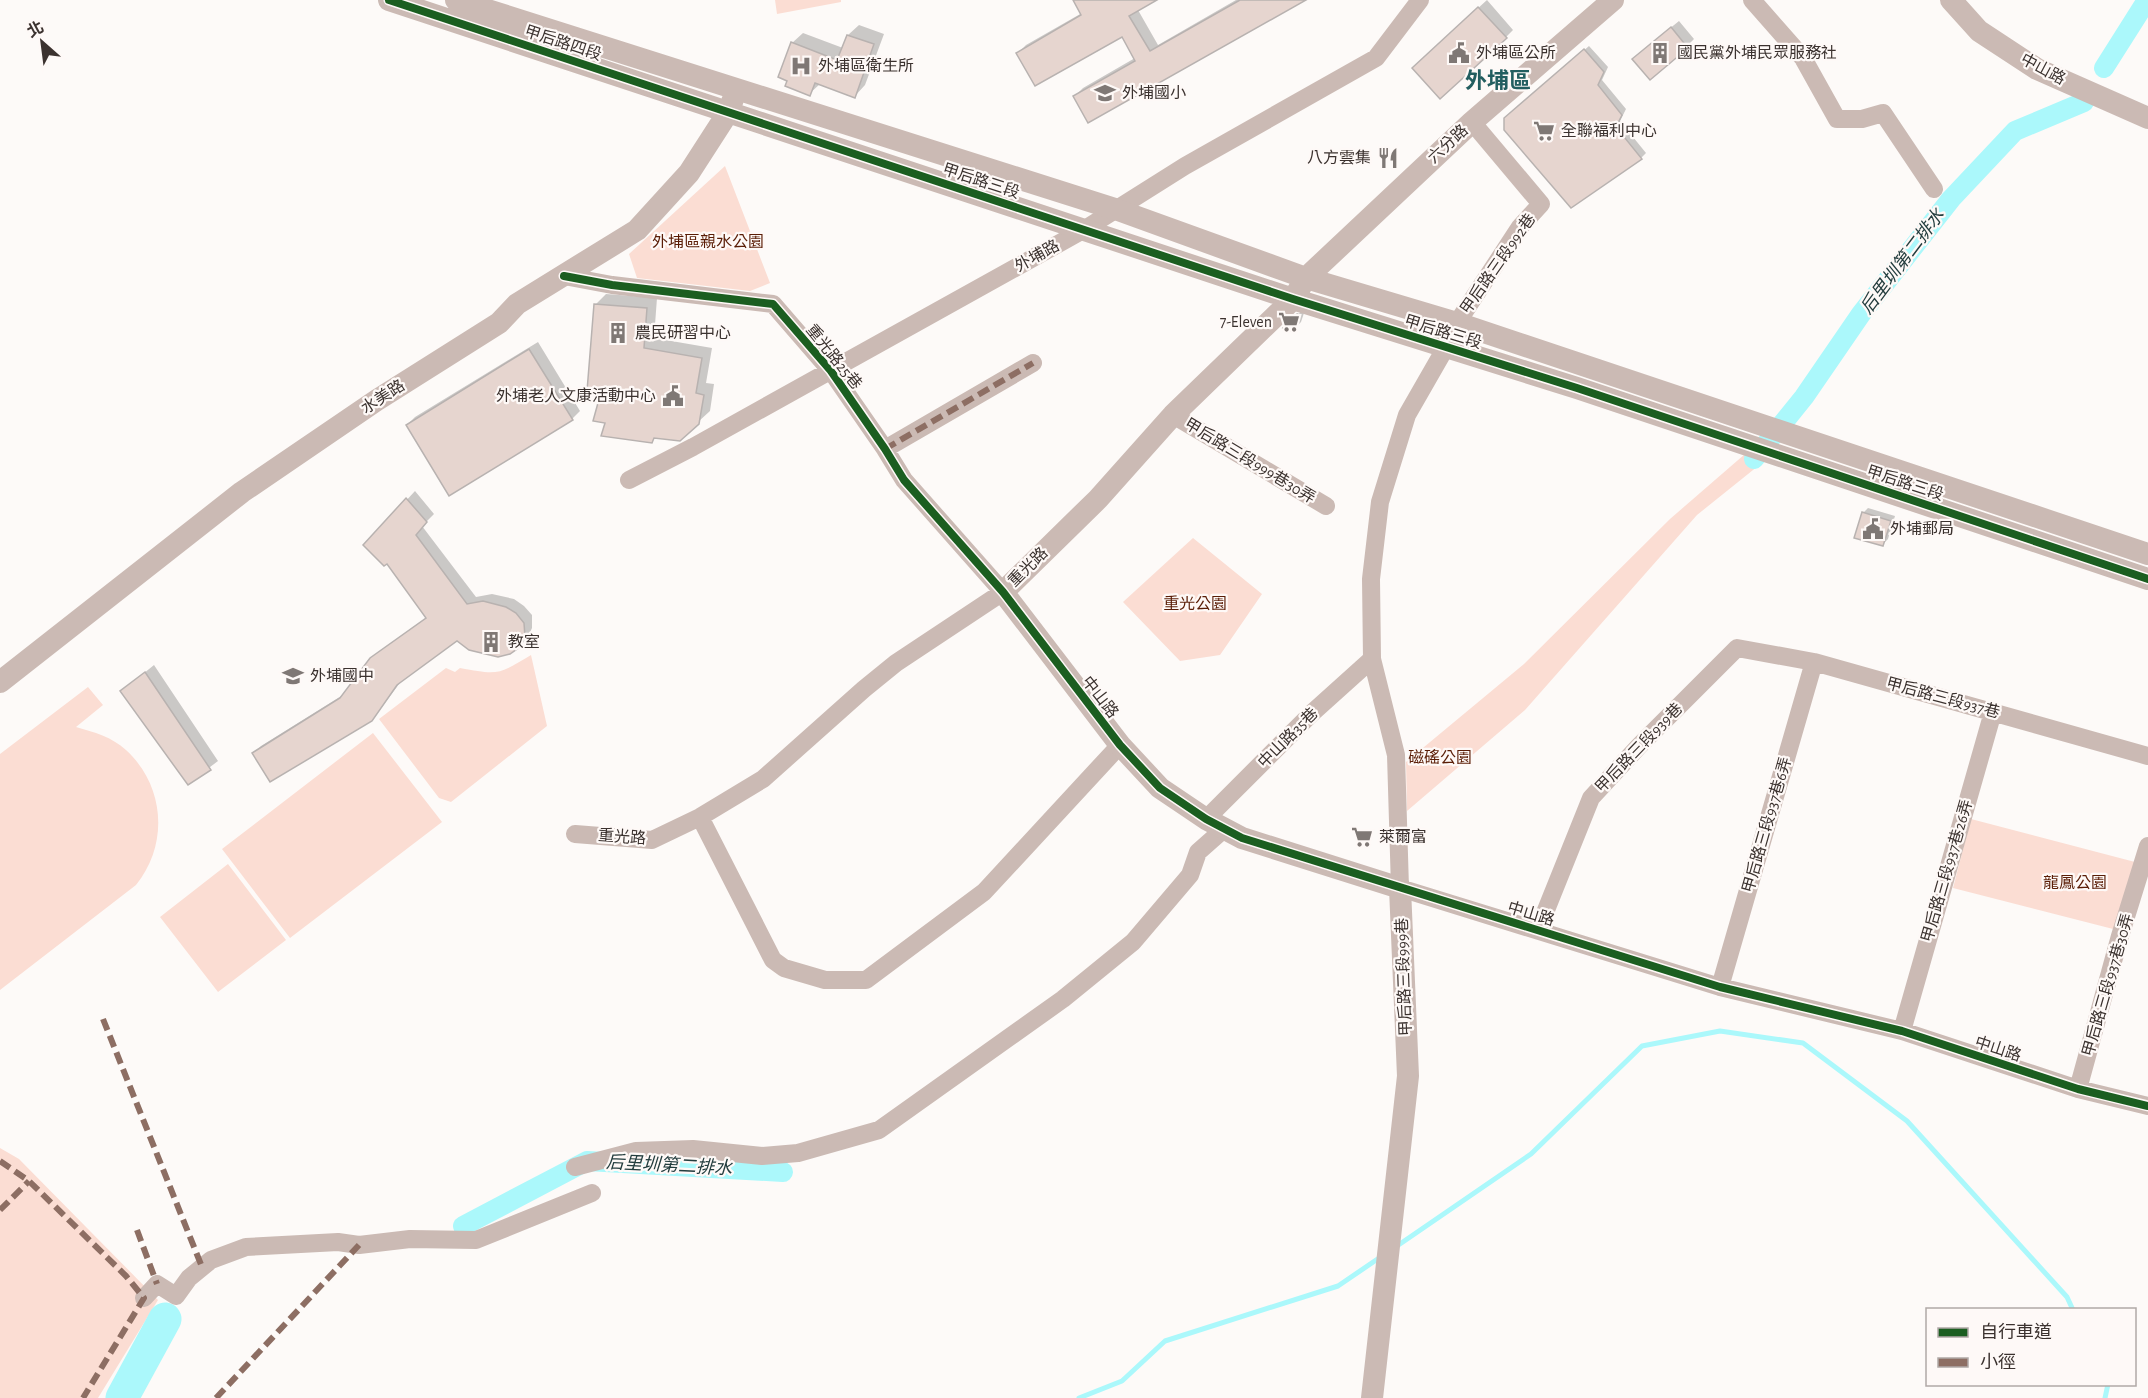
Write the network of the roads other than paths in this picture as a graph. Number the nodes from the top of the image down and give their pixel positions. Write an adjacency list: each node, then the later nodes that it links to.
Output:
1 (389, 0): 8 (street, 甲后路四段)
2 (456, 0): 7 (street, 甲后路四段)
3 (1420, 0): 12 (street, 外埔路)
4 (1613, 0): 10 (street, 六分路)
5 (1752, 0): 11 (street)
6 (1951, 0): 9 (street, 中山路)
7 (736, 90): 8 (street, 水美路); 12 (street, 甲后路三段)
8 (729, 111): 13 (street, 甲后路三段); 14 (street, 水美路)
9 (2148, 118)
10 (1472, 122): 15 (street, 六分路); 17 (street, 甲后路三段992巷)
11 (1934, 189)
12 (1118, 210): 13 (street, 外埔路); 15 (street, 甲后路三段)
13 (1085, 230): 16 (street, 甲后路三段); 20 (street, 外埔路)
14 (564, 276): 20 (street, 重光路25巷); 31 (street, 水美路)
15 (1306, 278): 16 (street, 六分路); 17 (street, 甲后路三段)
16 (1293, 299): 18 (street, 甲后路三段); 21 (street, 重光路)
17 (1457, 323): 18 (street, 甲后路三段999巷); 25 (street, 甲后路三段)
18 (1446, 347): 26 (street, 甲后路三段); 29 (street, 甲后路三段999巷)
19 (1033, 363): 22 (street)
20 (831, 371): 22 (street, 重光路25巷); 23 (street, 外埔路)
21 (1173, 415): 24 (street, 甲后路三段999巷30弄); 27 (street, 重光路)
22 (885, 449): 27 (street, 重光路25巷)
23 (629, 480)
24 (1326, 506)
25 (2148, 554)
26 (2148, 579)
27 (1003, 592): 33 (street, 中山路); 35 (street, 重光路)
28 (1737, 648): 30 (street, 甲后路三段937巷); 40 (street, 甲后路三段939巷)
29 (1372, 659): 36 (street, 中山路35巷); 39 (street, 甲后路三段999巷)
30 (1814, 662): 32 (street, 甲后路三段937巷); 41 (street, 甲后路三段937巷6弄)
31 (0, 682)
32 (1993, 712): 34 (street, 甲后路三段937巷); 42 (street, 甲后路三段937巷26弄)
33 (1120, 745): 35 (street); 36 (street, 中山路)
34 (2148, 756)
35 (700, 817): 37 (street, 重光路)
36 (1215, 824): 39 (street, 中山路); 45 (street, 中山路35巷)
37 (574, 834)
38 (2148, 846): 43 (street, 甲后路三段937巷30弄)
39 (1400, 888): 40 (street, 中山路); 48 (street, 甲后路三段999巷)
40 (1538, 930): 41 (street, 中山路)
41 (1720, 987): 42 (street, 中山路)
42 (1902, 1031): 43 (street, 中山路)
43 (2078, 1089): 44 (street, 中山路)
44 (2148, 1106)
45 (575, 1167)
46 (592, 1193): 47 (street)
47 (144, 1298)
48 (1372, 1398)

